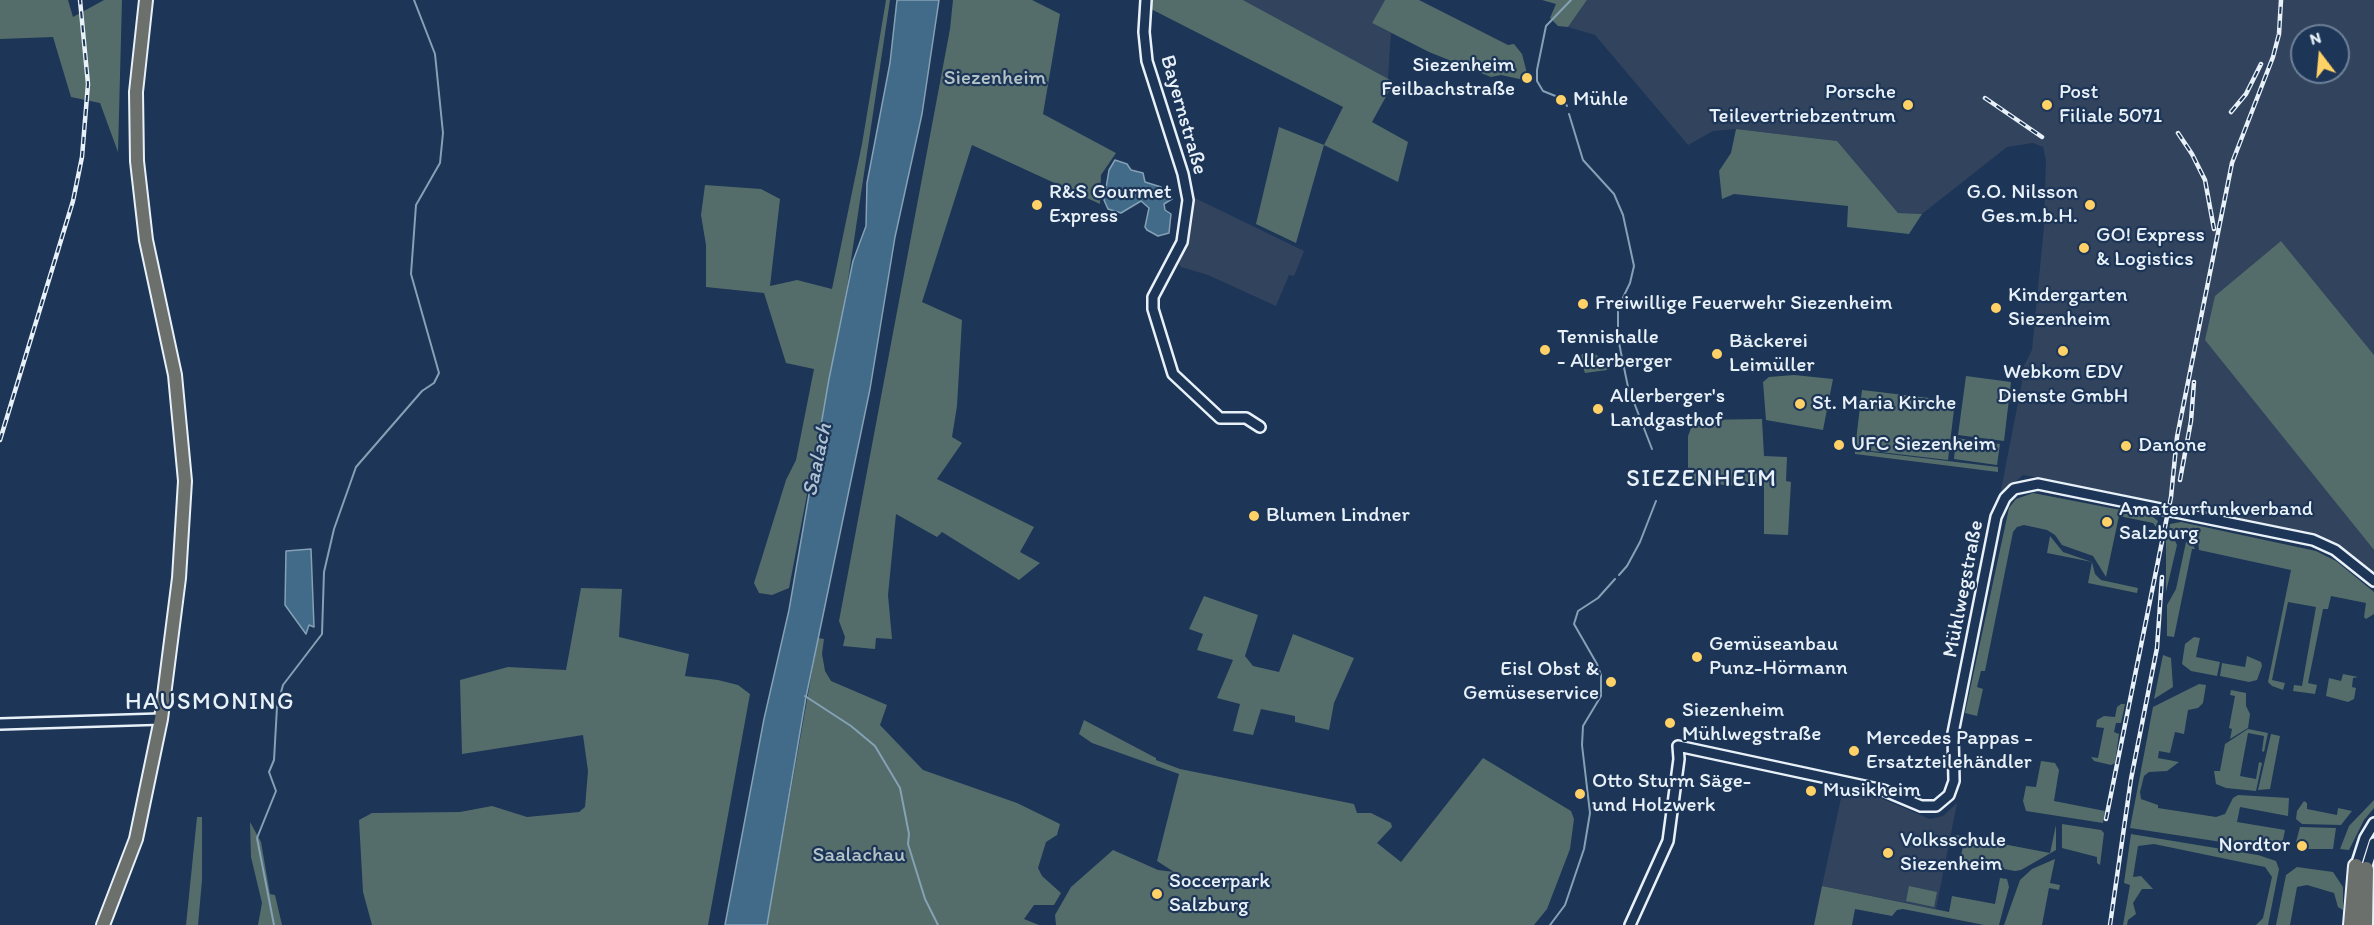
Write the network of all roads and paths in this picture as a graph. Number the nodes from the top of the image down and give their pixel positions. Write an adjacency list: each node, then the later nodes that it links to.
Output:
1 (146, 0): 5 (main road)
2 (1146, 0): 3 (street, Bayernstraße)
3 (1260, 427)
4 (2374, 581): 11 (street, Mühlwegstraße)
5 (161, 719): 6 (street); 10 (main road)
6 (0, 724)
7 (2374, 823): 9 (street)
8 (2374, 843): 9 (street)
9 (2361, 867): 12 (highway); 13 (highway)
10 (103, 925)
11 (1630, 925)
12 (2351, 925)
13 (2365, 925)

